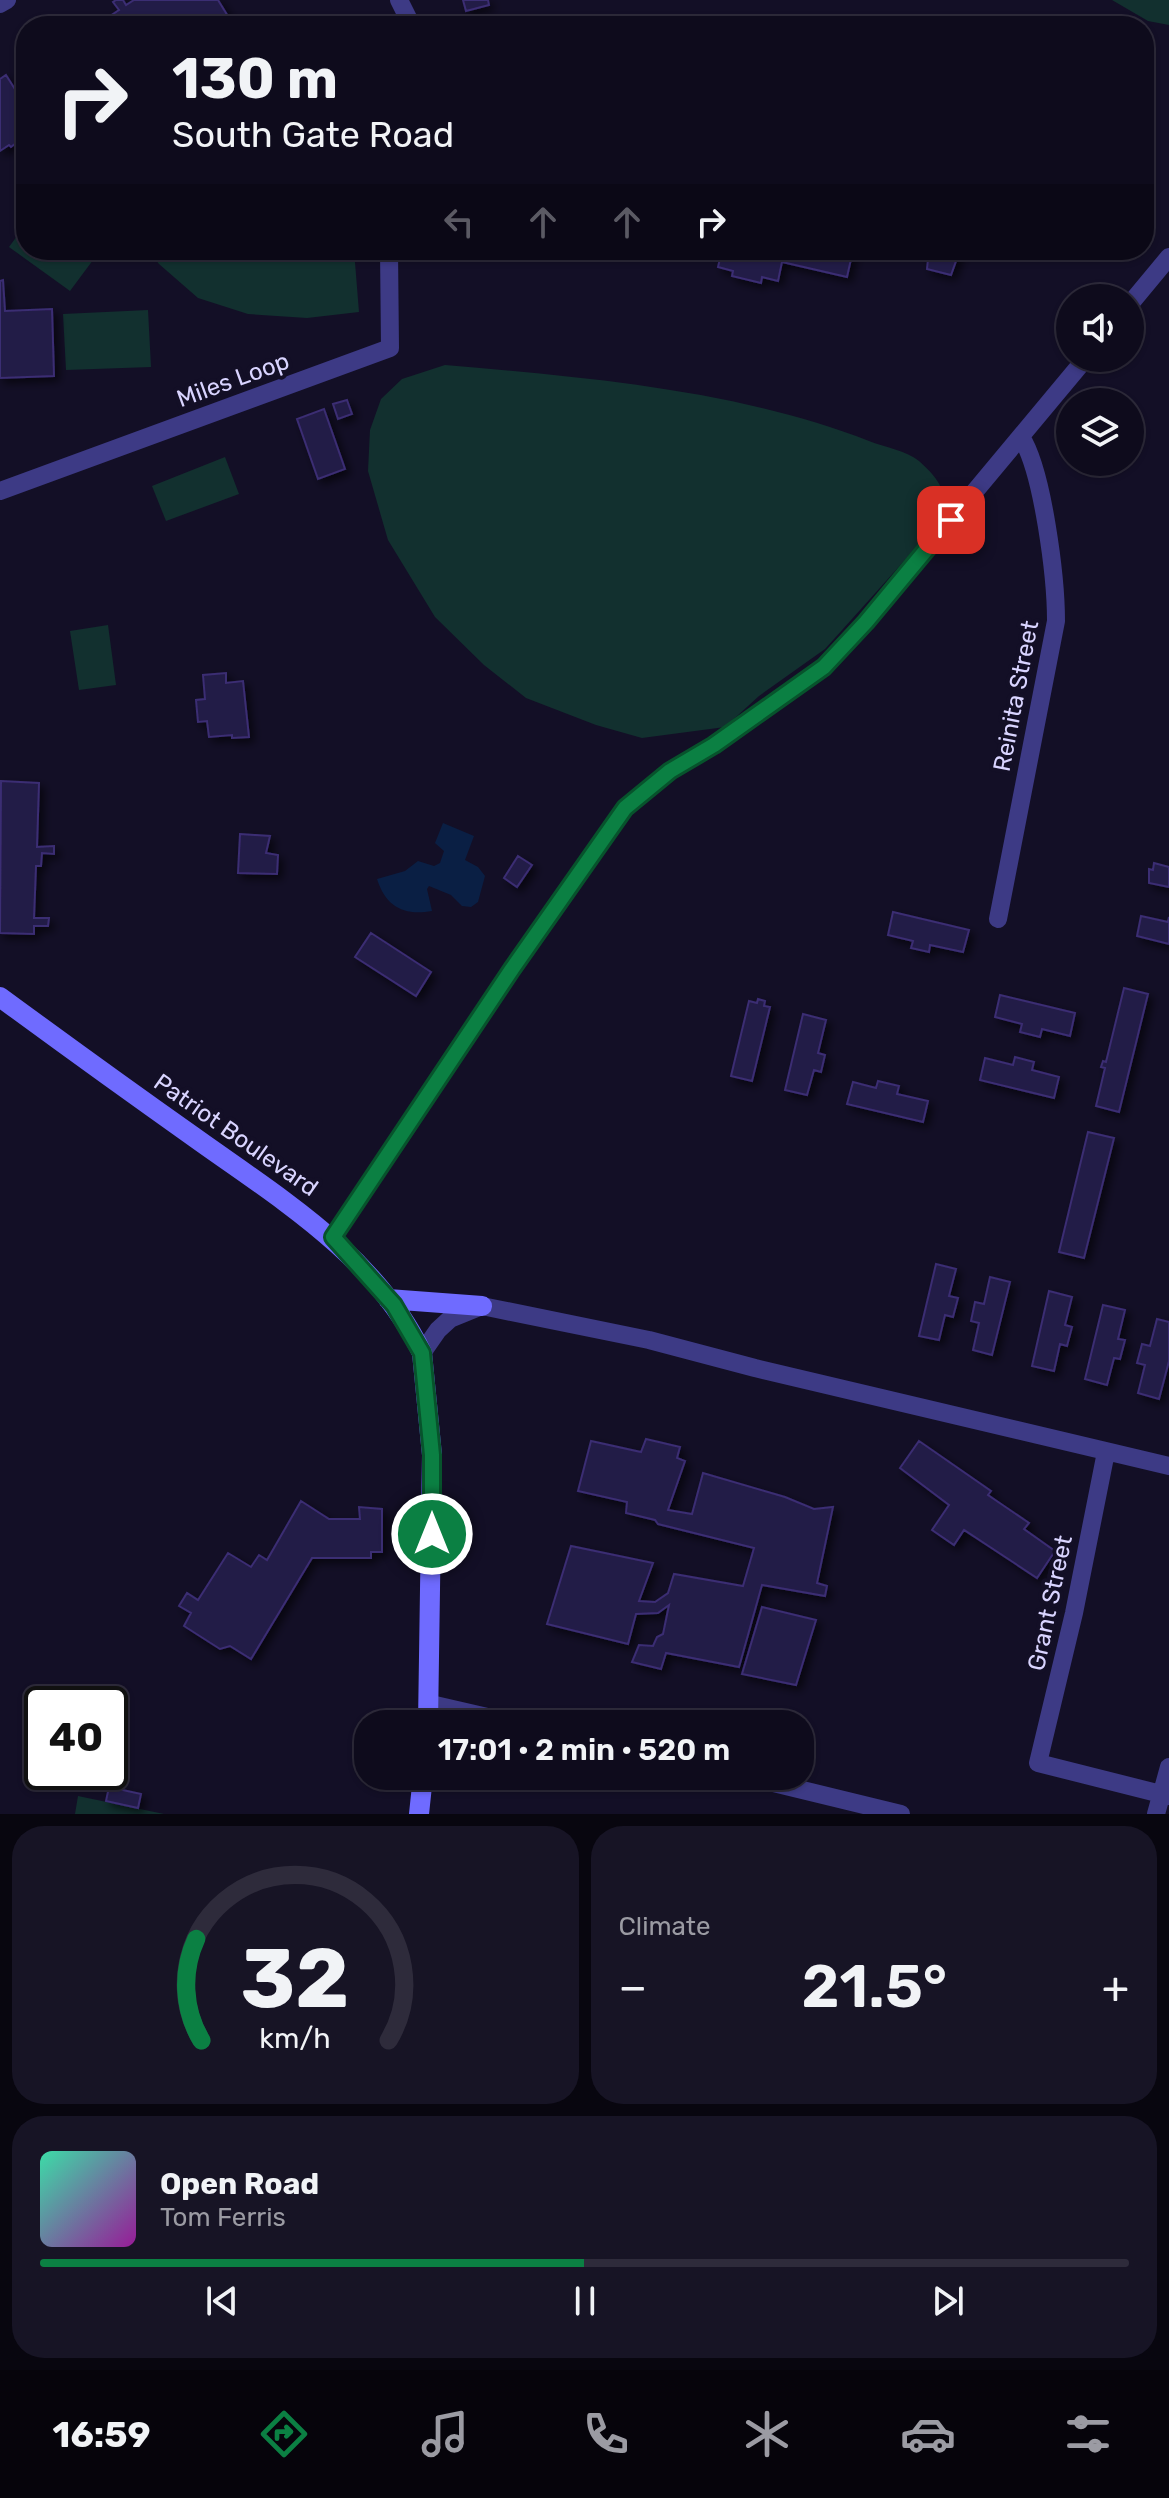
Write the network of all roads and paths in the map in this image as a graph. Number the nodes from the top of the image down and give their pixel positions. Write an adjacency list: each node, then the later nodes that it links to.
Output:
1 (7, 0): 2 (street)
2 (0, 4)
3 (1169, 257): 5 (street)
4 (389, 260): 8 (street, Miles Loop)
5 (1144, 287)
6 (1074, 372): 7 (street)
7 (1021, 437): 9 (street, Reinita Street); 11 (street)
8 (0, 491)
9 (998, 919)
10 (0, 997): 11 (street, Patriot Boulevard)
11 (333, 1237): 12 (street, Patriot Boulevard)
12 (386, 1296): 13 (street); 14 (street, Patriot Boulevard)
13 (482, 1306): 14 (street); 15 (street)
14 (422, 1353): 17 (street, Patriot Boulevard)
15 (1106, 1452): 16 (street); 21 (street, Grant Street)
16 (1169, 1466)
17 (430, 1710)
18 (1169, 1767): 21 (street)
19 (422, 1790): 22 (street)
20 (802, 1790): 23 (street)
21 (1166, 1796): 24 (street)
22 (419, 1814)
23 (901, 1814)
24 (1156, 1814)

